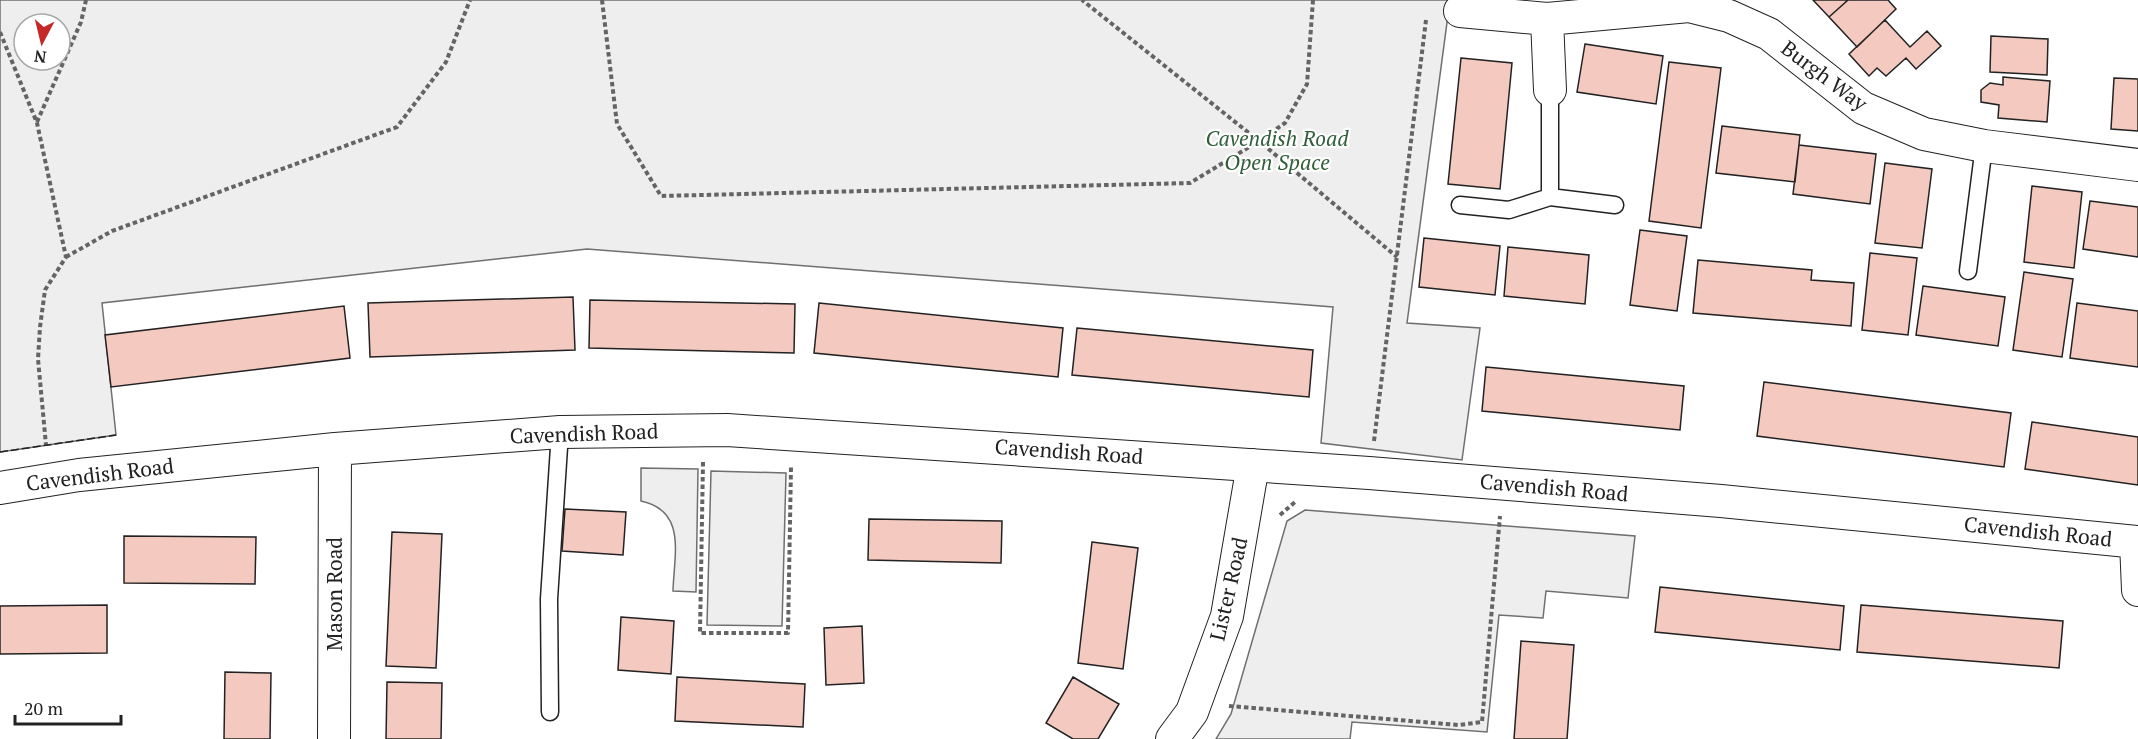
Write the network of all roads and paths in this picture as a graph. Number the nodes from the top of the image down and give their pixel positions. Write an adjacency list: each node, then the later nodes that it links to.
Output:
1 (86, 0): 12 (path)
2 (470, 0): 19 (path)
3 (602, 0): 13 (path)
4 (1082, 0): 13 (path)
5 (1312, 0): 13 (path)
6 (1730, 8): 9 (street, Burgh Way); 14 (street, Burgh Way)
7 (1460, 11): 9 (street, Burgh Way)
8 (1427, 12): 20 (path)
9 (1547, 19): 11 (street)
10 (0, 32): 12 (path)
11 (1550, 90): 16 (lane)
12 (37, 123): 19 (path)
13 (1259, 141): 20 (path)
14 (1984, 146): 15 (street, Burgh Way); 21 (lane)
15 (2138, 165)
16 (1550, 197): 17 (lane); 18 (lane)
17 (1460, 205)
18 (1615, 205)
19 (66, 257): 28 (path)
20 (1397, 257): 25 (path)
21 (1968, 271)
22 (704, 431): 23 (street, Cavendish Road); 24 (street, Cavendish Road); 24 (path)
23 (560, 432): 26 (street, Cavendish Road); 36 (lane)
24 (792, 433): 27 (street, Cavendish Road)
25 (1373, 448)
26 (335, 450): 28 (street, Cavendish Road); 37 (street, Mason Road)
27 (1253, 465): 29 (street, Cavendish Road); 38 (street, Lister Road)
28 (49, 479): 30 (street, Cavendish Road)
29 (1503, 484): 33 (street, Cavendish Road); 35 (path)
30 (0, 488)
31 (1297, 501): 32 (path)
32 (1274, 522)
33 (2137, 542): 34 (street)
34 (2138, 591)
35 (1222, 705)
36 (550, 712)
37 (334, 739)
38 (1172, 739)

